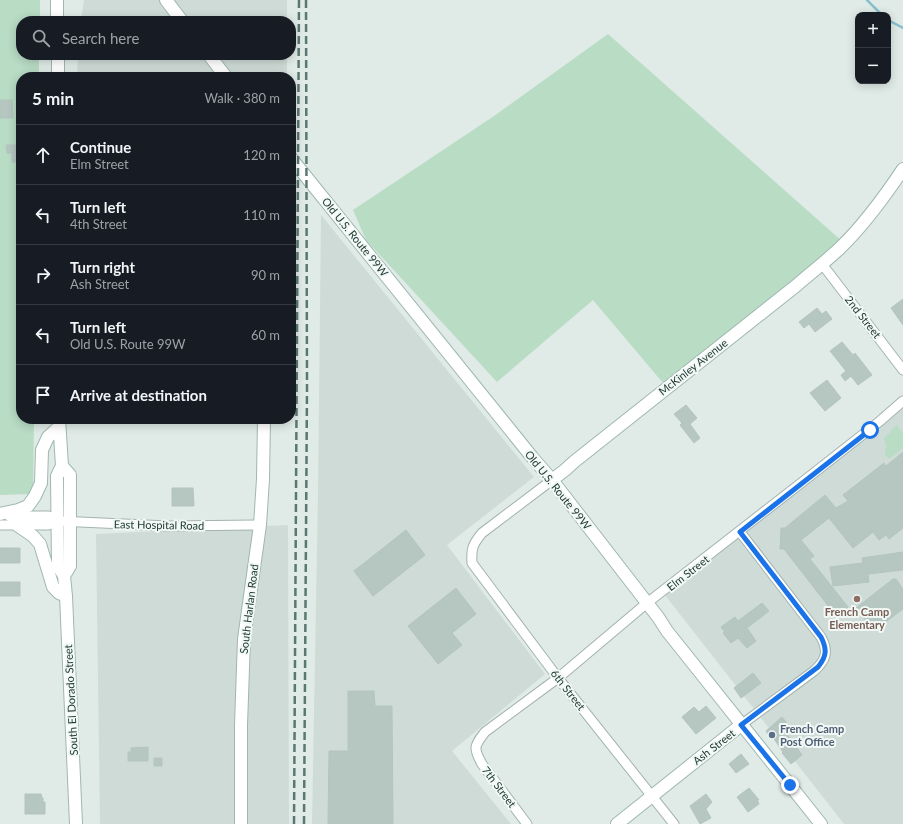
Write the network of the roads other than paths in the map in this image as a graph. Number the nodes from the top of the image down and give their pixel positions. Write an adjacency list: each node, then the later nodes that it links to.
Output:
1 (57, 0): 3 (main road)
2 (166, 0): 4 (main road)
3 (57, 16)
4 (178, 16)
5 (58, 60): 7 (main road)
6 (213, 60): 8 (main road)
7 (58, 72)
8 (222, 72)
9 (296, 164): 18 (main road, Old U.S. Route 99W)
10 (903, 169): 11 (main road, McKinley Avenue)
11 (822, 264): 12 (street, 2nd Street); 18 (main road, McKinley Avenue)
12 (903, 370)
13 (903, 401): 25 (street, Elm Street)
14 (58, 424): 19 (main road)
15 (59, 424): 17 (main road, South El Dorado Street)
16 (264, 424): 24 (main road, South Harlan Road)
17 (62, 466): 20 (main road, South El Dorado Street); 21 (main road, South El Dorado Street)
18 (552, 480): 26 (street, McKinley Avenue); 29 (main road, Old U.S. Route 99W)
19 (0, 515): 20 (street)
20 (58, 521): 21 (street, East Hospital Road); 23 (street); 27 (main road, South El Dorado Street)
21 (71, 522): 24 (street, East Hospital Road); 27 (main road, South El Dorado Street)
22 (0, 525): 23 (street)
23 (17, 525): 28 (main road)
24 (260, 525): 35 (main road, South Harlan Road)
25 (740, 532): 29 (street, Elm Street); 31 (street, Ash Street)
26 (471, 551): 30 (street, 6th Street)
27 (64, 576): 28 (main road, South El Dorado Street)
28 (66, 596): 34 (main road, South El Dorado Street)
29 (647, 603): 30 (street, Elm Street); 31 (main road, Old U.S. Route 99W)
30 (558, 678): 32 (street, Elm Street); 33 (street, 6th Street)
31 (742, 727): 33 (main road, Ash Street); 40 (main road, Old U.S. Route 99W)
32 (476, 747): 36 (street, 7th Street)
33 (653, 798): 37 (main road, Ash Street); 38 (main road, Ash Street); 39 (street, 6th Street)
34 (76, 824)
35 (241, 824)
36 (527, 824)
37 (617, 824)
38 (624, 824)
39 (674, 824)
40 (821, 824)

